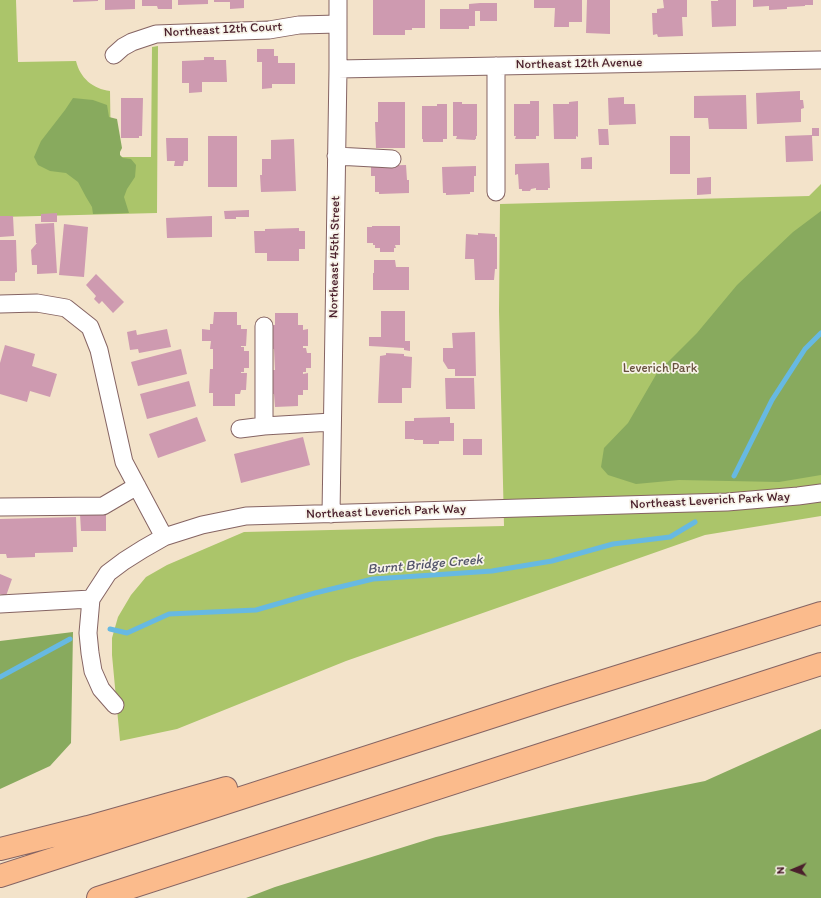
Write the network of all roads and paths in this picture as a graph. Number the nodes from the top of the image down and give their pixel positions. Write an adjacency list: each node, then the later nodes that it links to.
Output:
1 (338, 0): 2 (street, Northeast 45th Street)
2 (338, 24): 3 (street, Northeast 12th Court); 6 (street, Northeast 45th Street)
3 (114, 55)
4 (820, 60): 5 (street, Northeast 12th Avenue)
5 (496, 66): 6 (street, Northeast 12th Avenue); 9 (street)
6 (338, 69): 7 (street, Northeast 45th Street)
7 (336, 156): 8 (street); 12 (street, Northeast 45th Street)
8 (392, 159)
9 (496, 192)
10 (0, 304): 15 (street)
11 (264, 326): 13 (street)
12 (332, 422): 13 (street); 18 (street, Northeast 45th Street)
13 (264, 426): 14 (street)
14 (240, 429)
15 (137, 486): 17 (street); 19 (street)
16 (821, 494): 18 (street, Northeast Leverich Park Way)
17 (0, 507)
18 (331, 514): 19 (street, Northeast Leverich Park Way)
19 (164, 537): 20 (street, Northeast Leverich Park Way)
20 (91, 599): 21 (street); 25 (street, Northeast Leverich Park Way)
21 (0, 604)
22 (821, 613): 24 (highway)
23 (821, 664): 28 (highway)
24 (556, 696): 26 (highway); 27 (highway)
25 (115, 705)
26 (0, 849)
27 (0, 876)
28 (98, 898)

